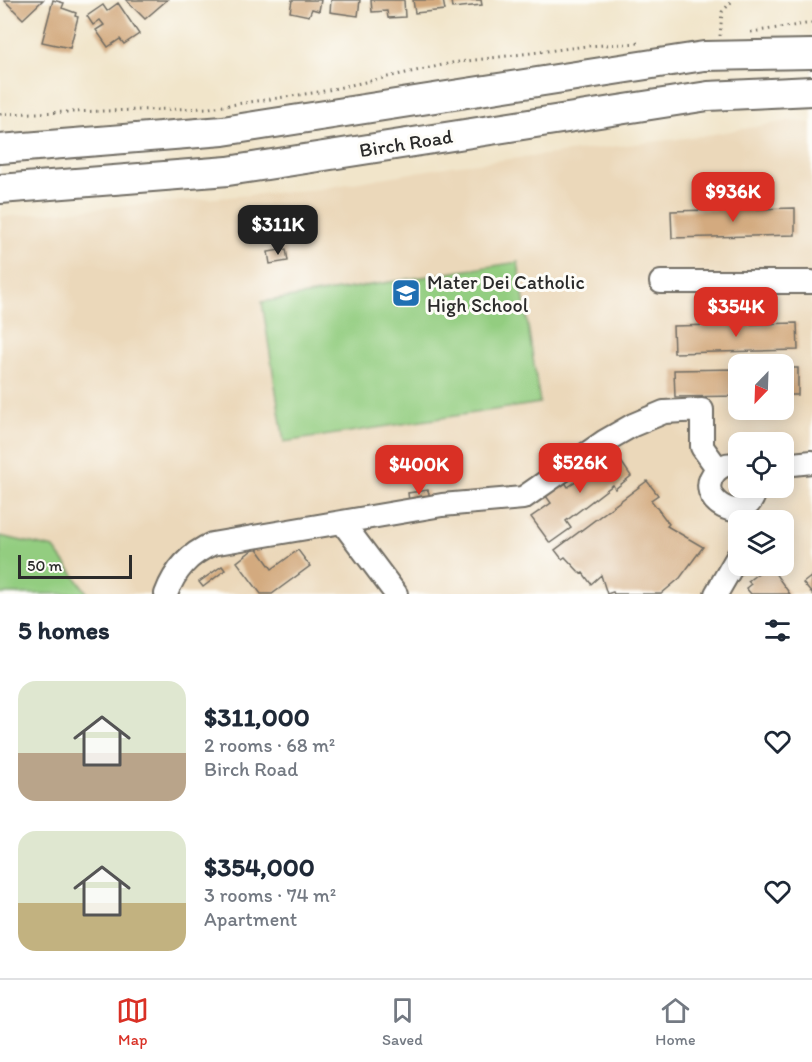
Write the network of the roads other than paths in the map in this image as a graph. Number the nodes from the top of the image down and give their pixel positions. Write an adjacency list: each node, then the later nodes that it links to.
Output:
1 (812, 54): 3 (main road, Birch Road)
2 (812, 91): 4 (main road, Birch Road)
3 (0, 149)
4 (0, 189)
5 (661, 282): 6 (lane)
6 (812, 282)
7 (812, 462): 8 (lane)
8 (794, 464)
9 (728, 467): 10 (lane); 11 (lane)
10 (749, 505)
11 (342, 522): 13 (lane); 14 (lane)
12 (728, 573): 15 (lane)
13 (166, 594)
14 (396, 594)
15 (716, 594)

